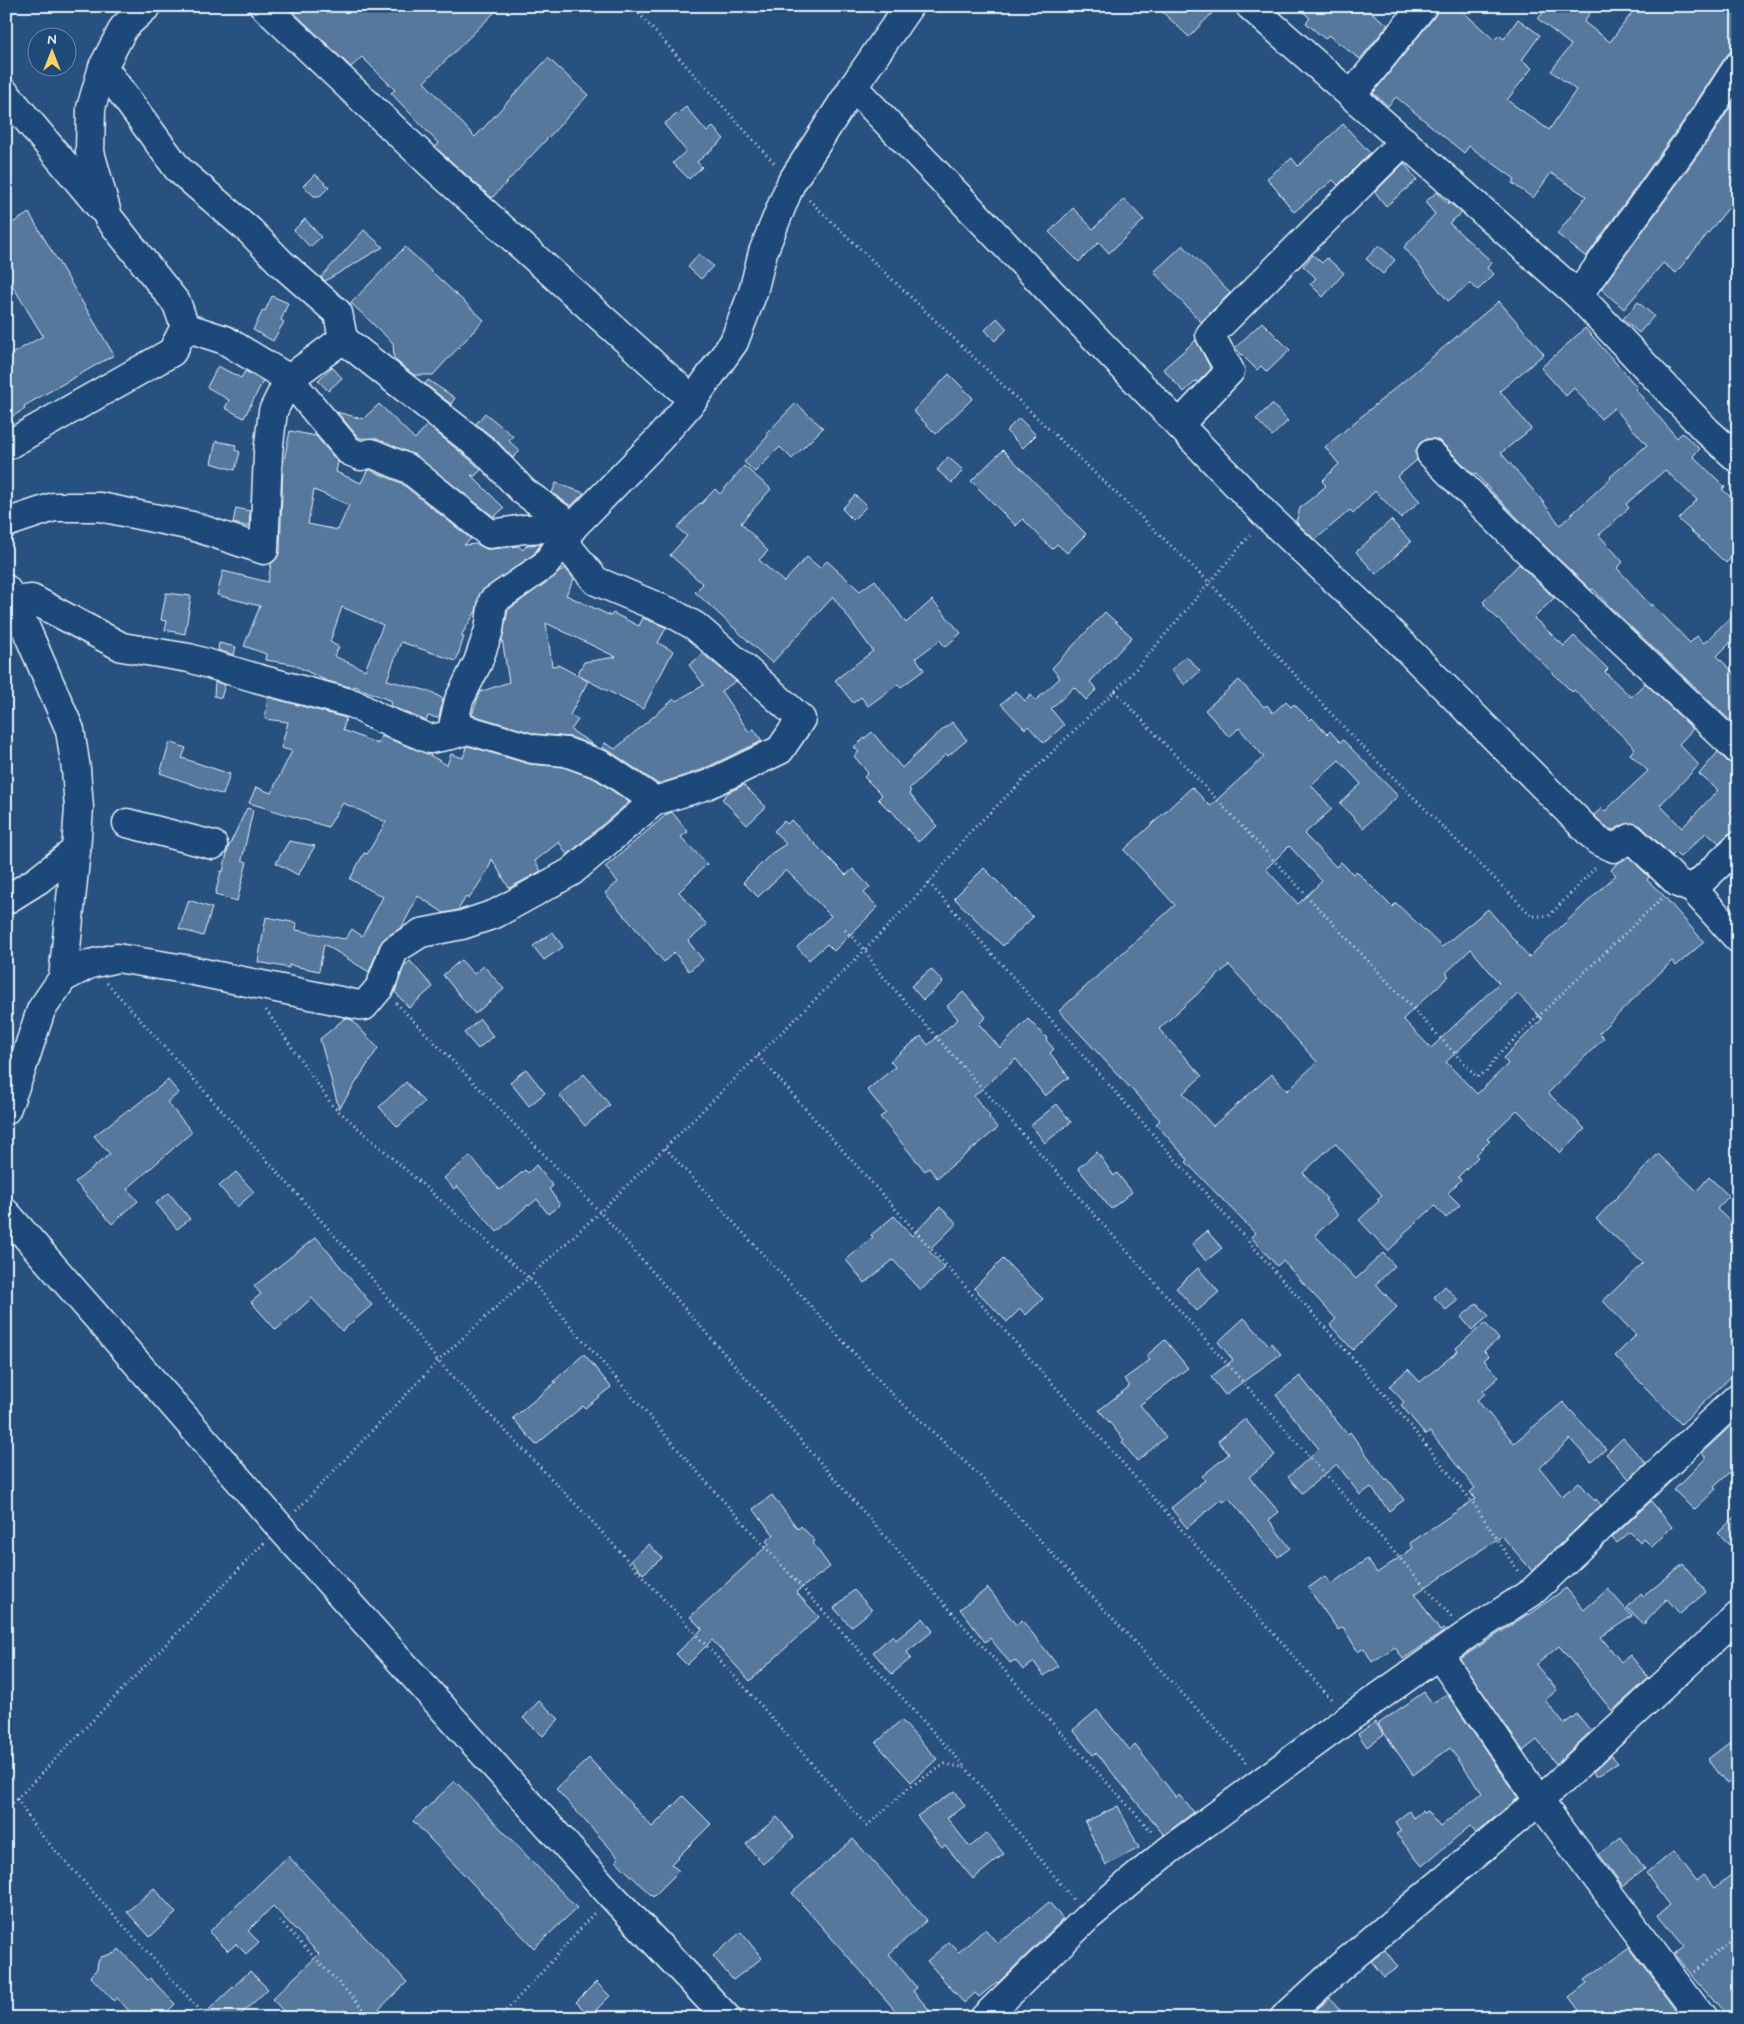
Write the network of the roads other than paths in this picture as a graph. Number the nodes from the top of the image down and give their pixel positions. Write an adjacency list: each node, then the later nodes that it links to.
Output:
1 (147, 6): 7 (street)
2 (264, 6): 17 (street)
3 (909, 6): 8 (street)
4 (1250, 6): 10 (street)
5 (1424, 6): 10 (street)
6 (1738, 66): 13 (street)
7 (103, 67): 12 (street); 15 (street)
8 (853, 87): 17 (street); 18 (street)
9 (6, 94): 12 (street)
10 (1352, 95): 11 (street)
11 (1404, 141): 13 (street); 18 (street)
12 (108, 217): 14 (street)
13 (1578, 295): 21 (street)
14 (185, 327): 16 (street); 19 (street)
15 (343, 339): 16 (street); 23 (street)
16 (289, 379): 22 (street); 23 (street)
17 (693, 400): 23 (street)
18 (1180, 424): 32 (street)
19 (6, 446)
20 (1431, 454): 26 (street)
21 (1738, 459)
22 (6, 523)
23 (568, 534): 25 (street); 27 (street)
24 (10, 595): 25 (street); 31 (street)
25 (451, 735): 27 (street)
26 (1738, 750)
27 (655, 801): 35 (street)
28 (127, 823): 29 (street)
29 (213, 845)
30 (1738, 846): 32 (street)
31 (76, 850): 33 (street); 35 (street)
32 (1686, 886): 34 (street)
33 (6, 900)
34 (1738, 939)
35 (63, 978): 36 (street)
36 (6, 1110)
37 (6, 1214): 42 (street)
38 (1738, 1397): 40 (street)
39 (1738, 1616): 41 (street)
40 (1439, 1655): 41 (street); 43 (street)
41 (1539, 1801): 44 (street); 45 (street)
42 (727, 2018)
43 (984, 2018)
44 (1284, 2018)
45 (1702, 2018)

